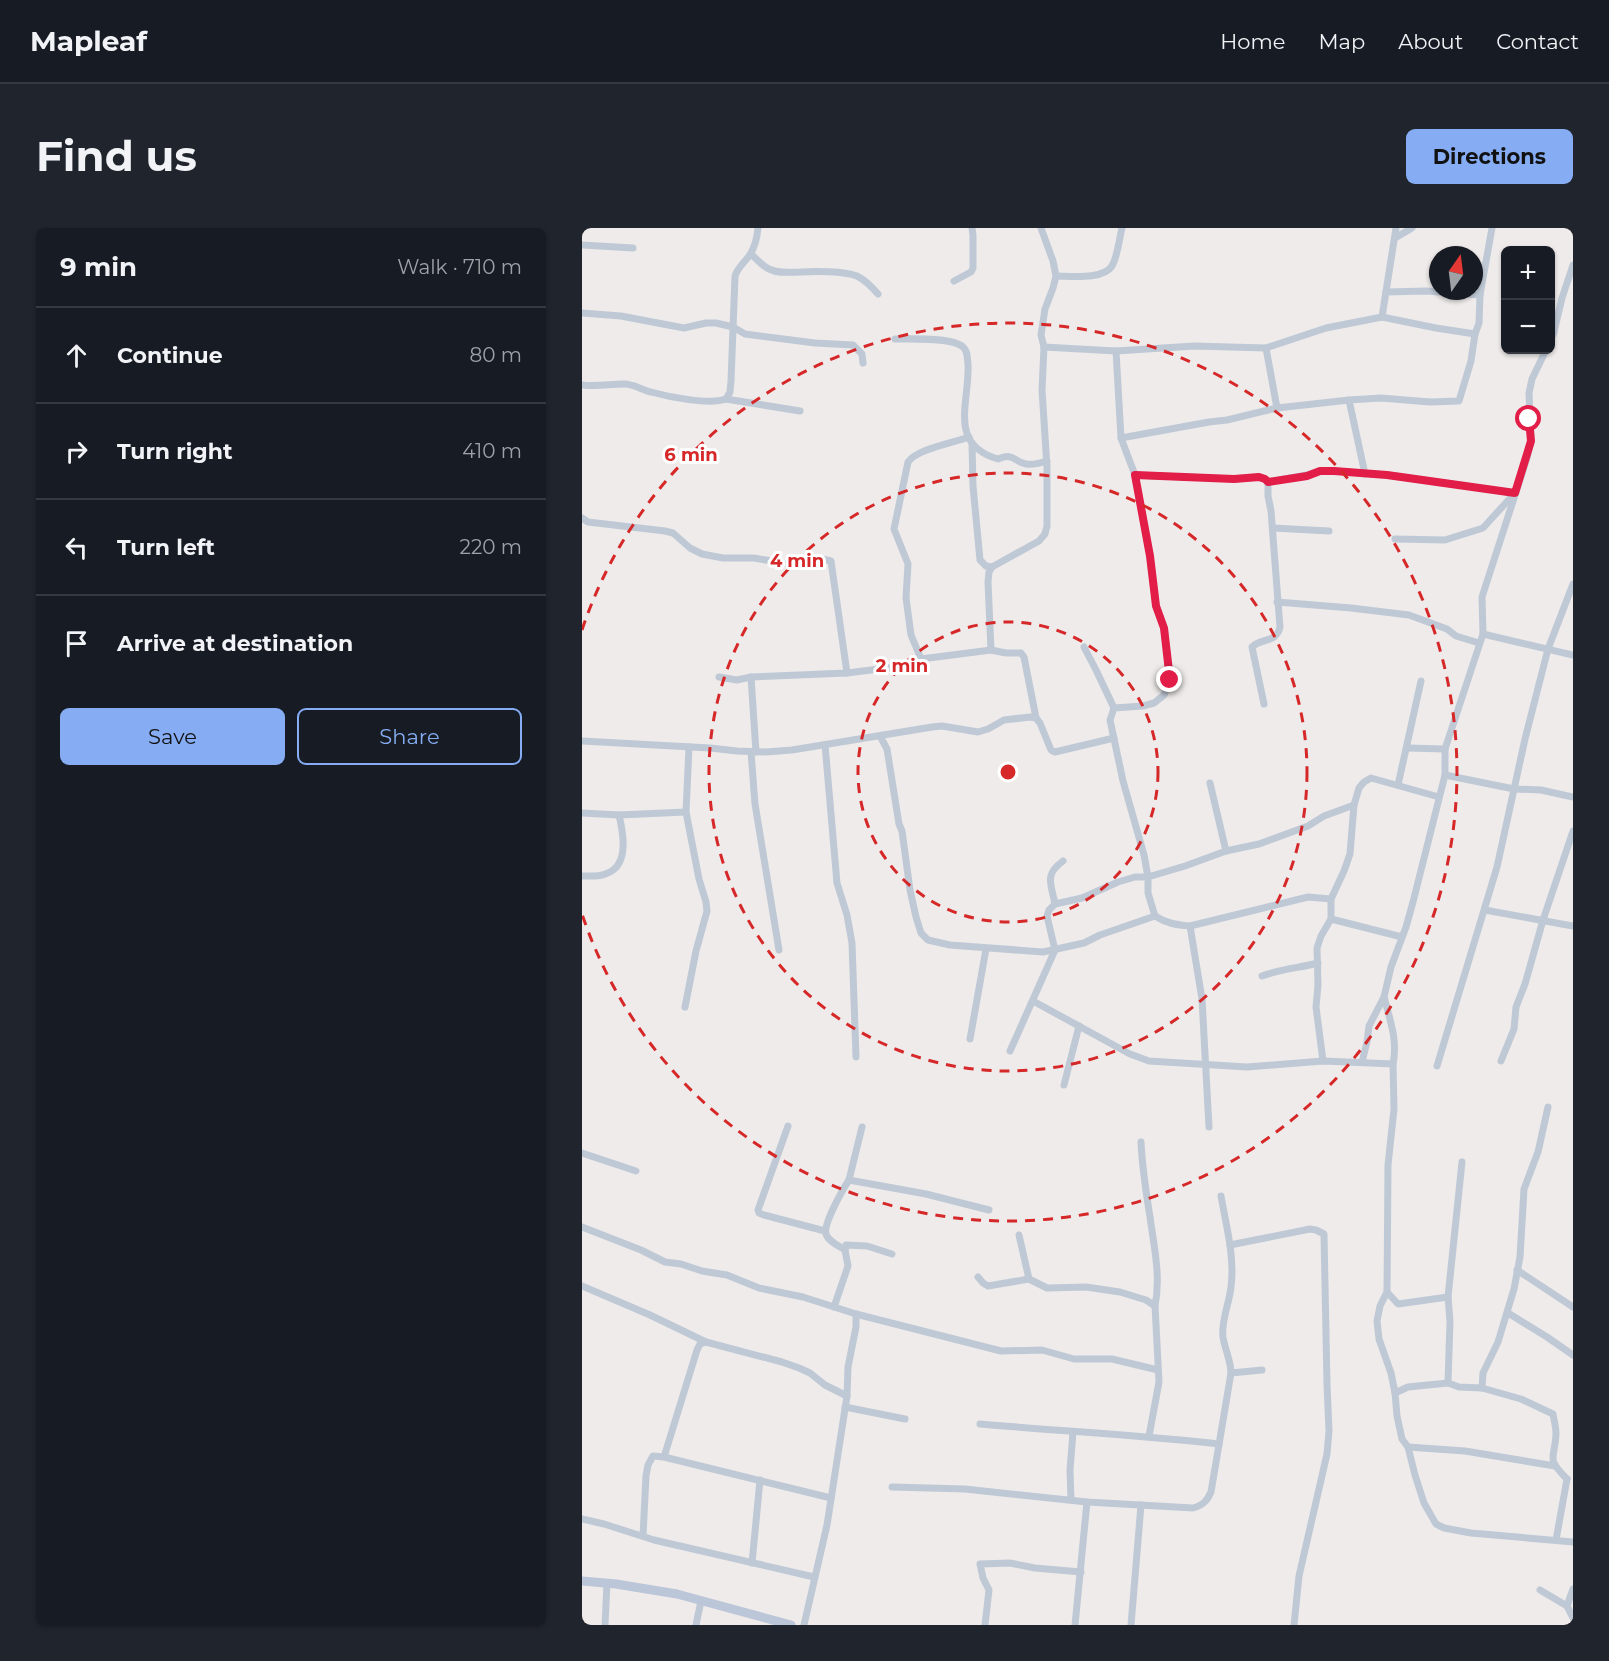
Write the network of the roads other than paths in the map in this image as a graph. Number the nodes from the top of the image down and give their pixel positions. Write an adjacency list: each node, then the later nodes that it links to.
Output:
1 (758, 228): 11 (street)
2 (972, 228): 15 (street)
3 (1041, 228): 13 (street)
4 (1122, 228): 13 (street)
5 (1396, 228): 8 (street)
6 (1412, 228): 8 (street)
7 (1491, 228): 14 (street)
8 (1395, 238): 16 (street)
9 (582, 245): 10 (street)
10 (633, 248)
11 (751, 254): 18 (street); 23 (street)
12 (1573, 266): 22 (street)
13 (1056, 276): 26 (street)
14 (1483, 277)
15 (954, 281)
16 (1386, 291): 17 (street); 21 (street)
17 (1429, 291)
18 (878, 294)
19 (1480, 300): 24 (street)
20 (582, 314): 23 (street)
21 (1382, 317): 24 (street); 27 (street)
22 (1555, 324)
23 (733, 327): 30 (street); 32 (street)
24 (1475, 334): 33 (street)
25 (895, 339): 37 (street)
26 (1044, 347): 28 (street); 38 (street)
27 (1266, 348): 28 (street); 34 (street)
28 (1116, 351): 36 (street)
29 (1544, 354): 42 (street)
30 (863, 363)
31 (582, 385): 32 (street)
32 (726, 399): 35 (street)
33 (1349, 400): 34 (street); 39 (street)
34 (1277, 408): 36 (street)
35 (800, 411)
36 (1121, 438): 40 (street)
37 (971, 440): 38 (street); 47 (street); 56 (street)
38 (1047, 461): 47 (street)
39 (1365, 474): 41 (street); 42 (street)
40 (1135, 475): 41 (street); 62 (street)
41 (1268, 482): 44 (street)
42 (1515, 493): 46 (street); 50 (street)
43 (582, 518): 57 (street)
44 (1273, 528): 45 (street); 49 (street)
45 (1329, 531)
46 (1395, 539)
47 (992, 567): 54 (street)
48 (1573, 584): 53 (street)
49 (1277, 602): 51 (street); 61 (street)
50 (1483, 634): 51 (street); 53 (street)
51 (1479, 643): 70 (street)
52 (1083, 647): 62 (street)
53 (1548, 649): 55 (street); 75 (street)
54 (992, 651): 56 (street); 63 (street)
55 (1573, 655)
56 (921, 659): 57 (street)
57 (847, 673): 59 (street)
58 (719, 677): 59 (street)
59 (751, 677): 71 (street)
60 (1421, 681): 69 (street)
61 (1264, 704)
62 (1114, 708): 65 (street)
63 (1036, 718): 64 (street); 65 (street)
64 (880, 736): 67 (street); 96 (street)
65 (1114, 738): 86 (street)
66 (582, 741): 68 (street)
67 (825, 745): 71 (street); 107 (street)
68 (689, 747): 71 (street); 79 (street)
69 (1407, 748): 70 (street); 74 (street)
70 (1445, 749): 72 (street)
71 (754, 752): 97 (street)
72 (1445, 774): 75 (street); 76 (street)
73 (1210, 783): 83 (street)
74 (1398, 785): 76 (street); 78 (street)
75 (1514, 789): 77 (street); 89 (street)
76 (1439, 797): 95 (street)
77 (1573, 797)
78 (1354, 805): 83 (street); 87 (street)
79 (686, 812): 81 (street); 103 (street)
80 (582, 813): 81 (street)
81 (619, 815): 85 (street)
82 (1573, 831): 92 (street)
83 (1226, 851): 86 (street)
84 (1063, 861): 88 (street)
85 (582, 876)
86 (1148, 877): 88 (street); 90 (street)
87 (1331, 899): 91 (street); 93 (street)
88 (1055, 904): 98 (street)
89 (1485, 910): 92 (street); 113 (street)
90 (1155, 916): 93 (street); 98 (street)
91 (1331, 920): 95 (street); 99 (street)
92 (1543, 920): 94 (street); 109 (street)
93 (1190, 926): 111 (street)
94 (1573, 926)
95 (1402, 937): 101 (street)
96 (986, 949): 98 (street); 105 (street)
97 (779, 950)
98 (1055, 950): 102 (street)
99 (1318, 963): 100 (street); 108 (street)
100 (1262, 976)
101 (1384, 997): 110 (street); 112 (street)
102 (1033, 1001): 104 (street); 106 (street)
103 (685, 1007)
104 (1079, 1026): 111 (street); 114 (street)
105 (970, 1039)
106 (1010, 1051)
107 (856, 1057)
108 (1323, 1061): 110 (street); 111 (street)
109 (1501, 1061)
110 (1362, 1062): 112 (street)
111 (1205, 1064): 118 (street)
112 (1393, 1064): 136 (street)
113 (1437, 1066)
114 (1064, 1085)
115 (1548, 1107): 132 (street)
116 (788, 1126): 127 (street)
117 (862, 1127): 123 (street)
118 (1209, 1127)
119 (1141, 1142): 138 (street)
120 (582, 1153): 122 (street)
121 (1462, 1162): 137 (street)
122 (636, 1171)
123 (849, 1180): 125 (street); 127 (street)
124 (1221, 1196): 129 (street)
125 (989, 1210)
126 (582, 1227): 139 (street)
127 (825, 1231): 130 (street)
128 (1019, 1235): 134 (street)
129 (1230, 1245): 147 (street); 190 (street)
130 (844, 1250): 131 (street); 139 (street)
131 (892, 1254)
132 (1517, 1270): 140 (street); 141 (street)
133 (978, 1277): 134 (street)
134 (1029, 1279): 138 (street)
135 (582, 1286): 143 (street)
136 (1387, 1292): 137 (street); 150 (street)
137 (1448, 1297): 148 (street)
138 (1155, 1306): 145 (street)
139 (834, 1307): 142 (street)
140 (1573, 1307)
141 (1508, 1313): 144 (street); 149 (street)
142 (856, 1314): 145 (street); 151 (street)
143 (706, 1341): 151 (street); 159 (street)
144 (1573, 1355)
145 (1158, 1370): 156 (street)
146 (1262, 1370): 147 (street)
147 (1231, 1373): 157 (street)
148 (1448, 1383): 149 (street); 150 (street)
149 (1482, 1388): 160 (street)
150 (1395, 1393): 158 (street)
151 (847, 1396): 152 (street)
152 (845, 1407): 153 (street); 164 (street)
153 (905, 1419)
154 (980, 1424): 155 (street)
155 (1073, 1432): 156 (street); 165 (street)
156 (1149, 1436): 157 (street)
157 (1219, 1444): 167 (street)
158 (1408, 1447): 160 (street); 170 (street)
159 (664, 1457): 162 (street); 169 (street)
160 (1555, 1466): 161 (street)
161 (1570, 1478): 170 (street)
162 (760, 1480): 164 (street); 172 (street)
163 (892, 1486): 165 (street)
164 (831, 1498): 174 (street)
165 (1071, 1500): 166 (street)
166 (1087, 1502): 167 (street); 173 (street)
167 (1142, 1505): 189 (street)
168 (582, 1519): 169 (street)
169 (643, 1536): 172 (street)
170 (1556, 1540): 171 (street)
171 (1573, 1542)
172 (752, 1563): 174 (street)
173 (1081, 1572): 187 (street); 188 (street)
174 (814, 1577): 186 (street)
175 (582, 1581): 176 (street)
176 (607, 1583): 179 (street); 183 (street)
177 (1573, 1589): 180 (street)
178 (1540, 1590): 180 (street)
179 (701, 1601): 182 (street); 184 (street)
180 (1567, 1606): 181 (street)
181 (1573, 1618)
182 (763, 1622): 185 (street)
183 (605, 1625)
184 (696, 1625)
185 (791, 1625)
186 (804, 1625)
187 (986, 1625)
188 (1075, 1625)
189 (1131, 1625)
190 (1294, 1625)

